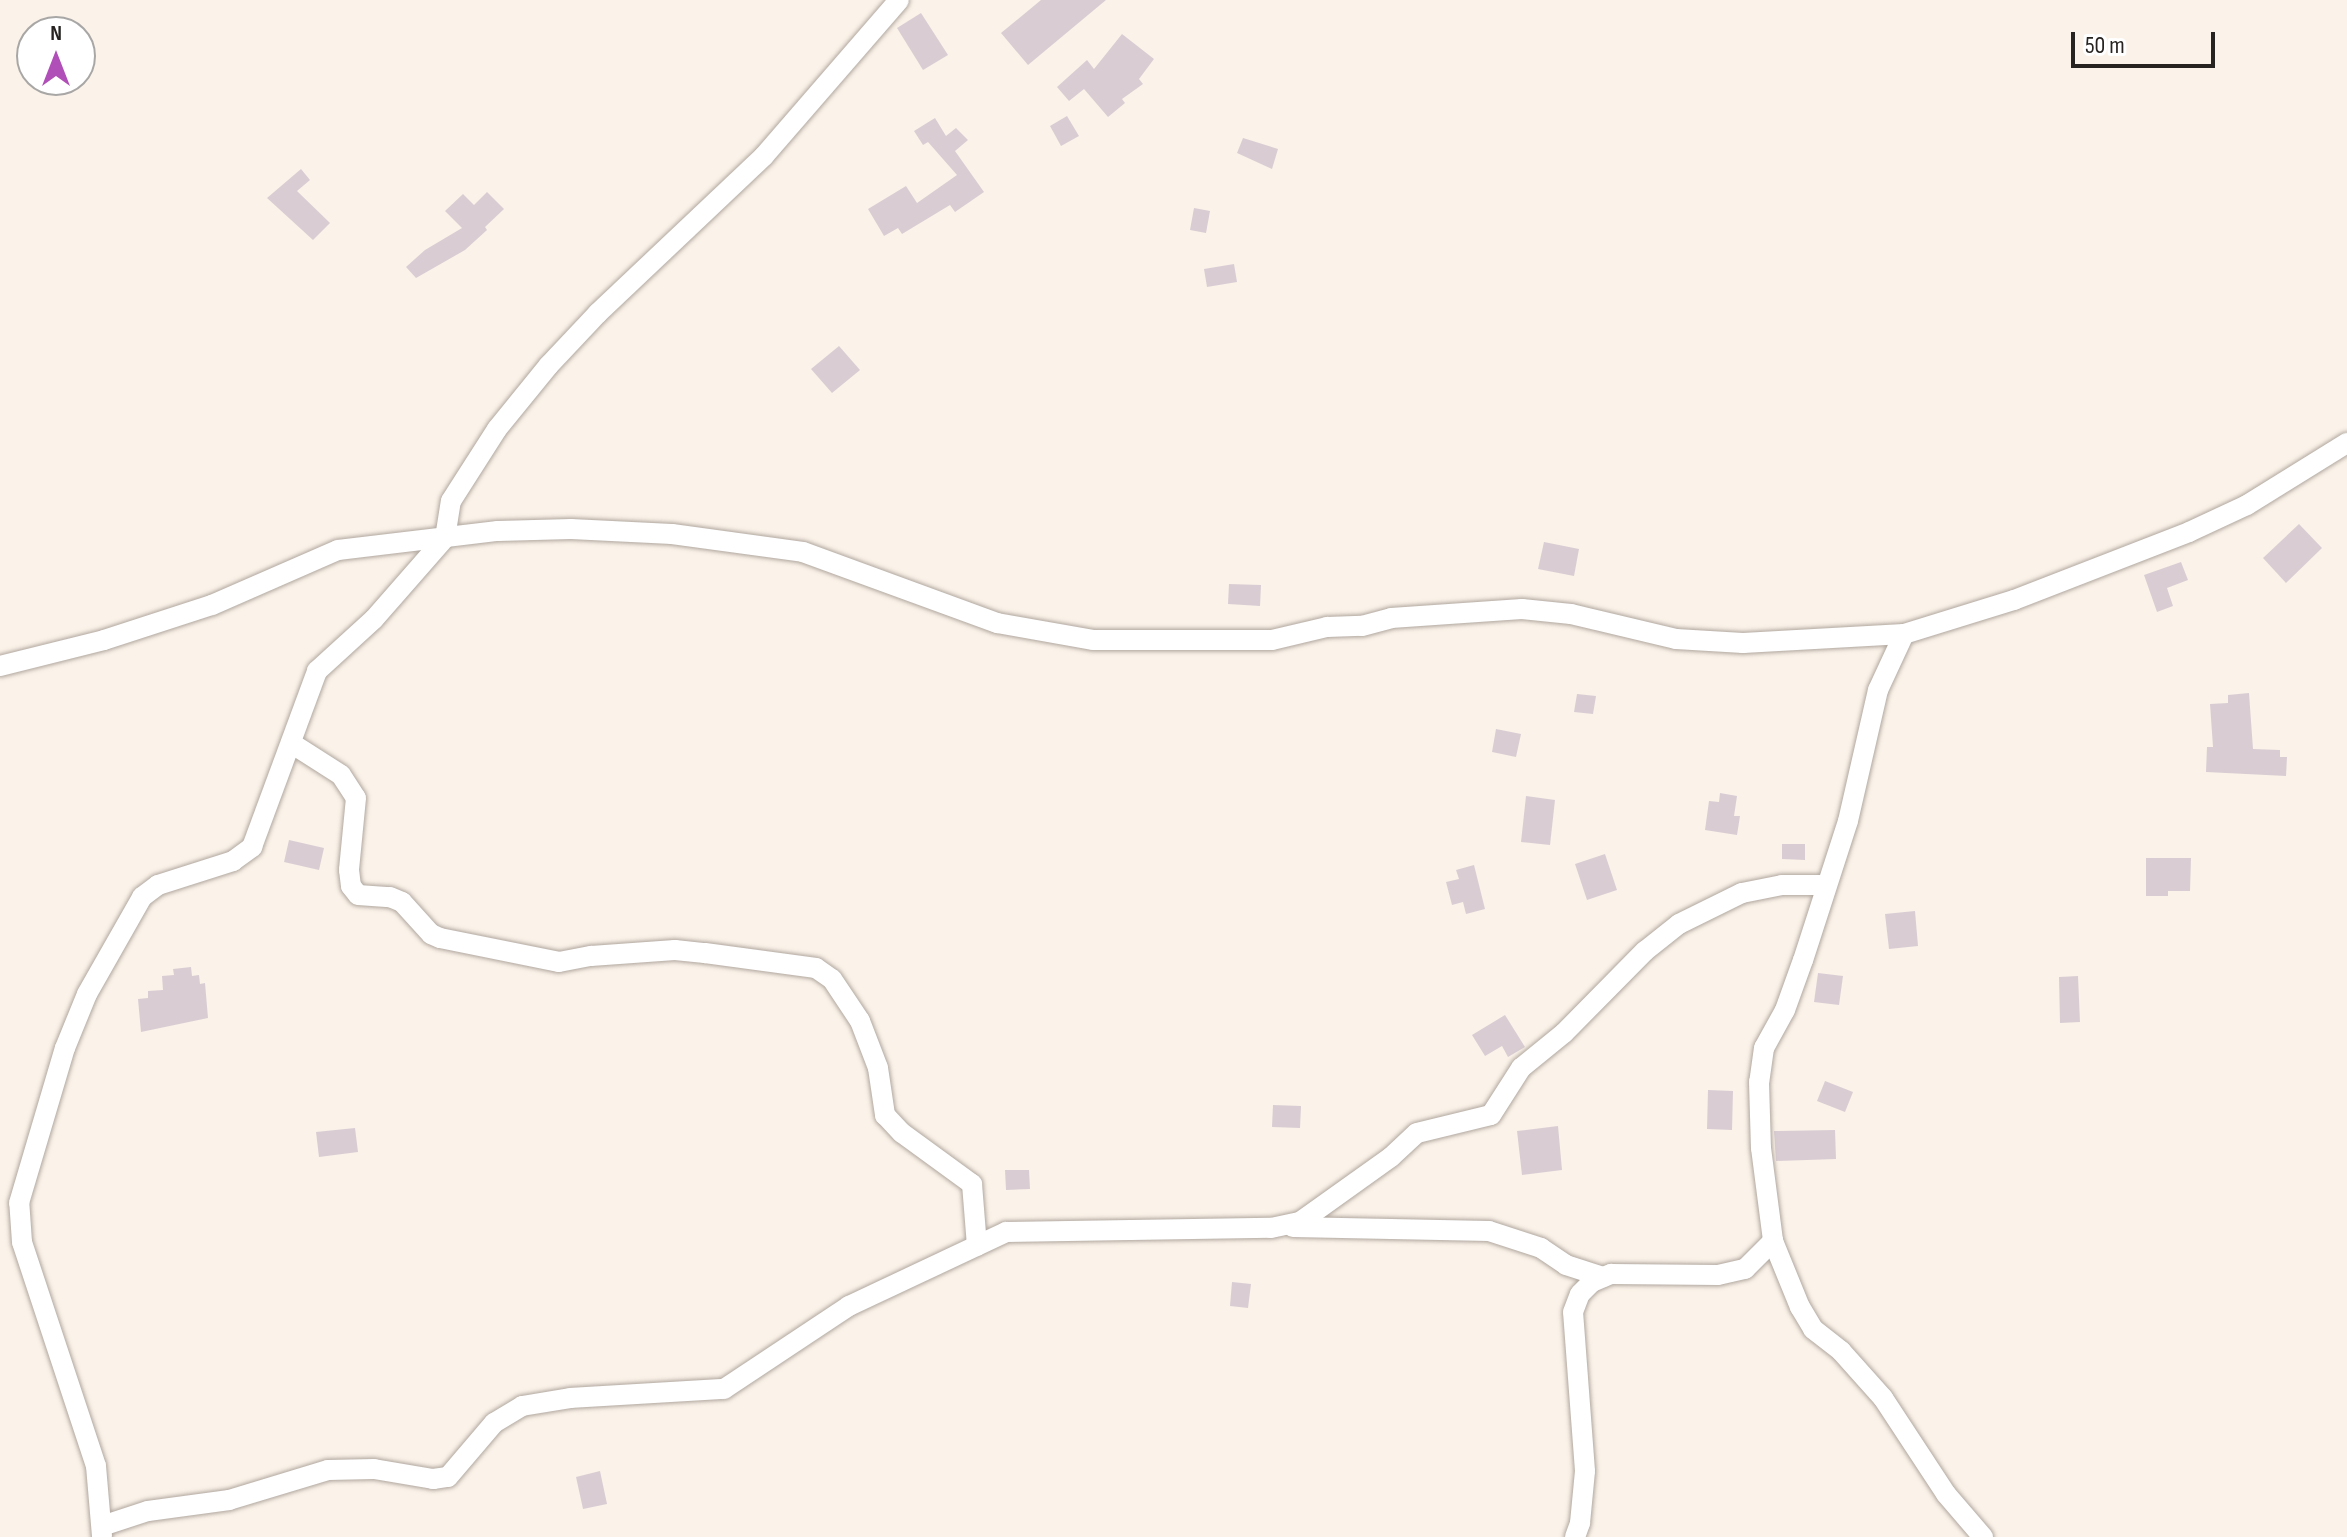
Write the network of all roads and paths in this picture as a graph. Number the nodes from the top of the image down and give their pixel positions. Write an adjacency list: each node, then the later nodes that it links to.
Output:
1 (899, 0): 3 (street)
2 (2347, 443): 4 (street)
3 (445, 538): 4 (street); 5 (street); 6 (street)
4 (1904, 634): 7 (street)
5 (0, 666)
6 (291, 743): 10 (street); 12 (street)
7 (1824, 885): 8 (street); 9 (street)
8 (1286, 1227): 10 (street); 11 (street)
9 (1773, 1241): 11 (street); 14 (street)
10 (977, 1246): 12 (street)
11 (1603, 1277): 13 (street)
12 (102, 1531)
13 (1575, 1537)
14 (1983, 1537)

